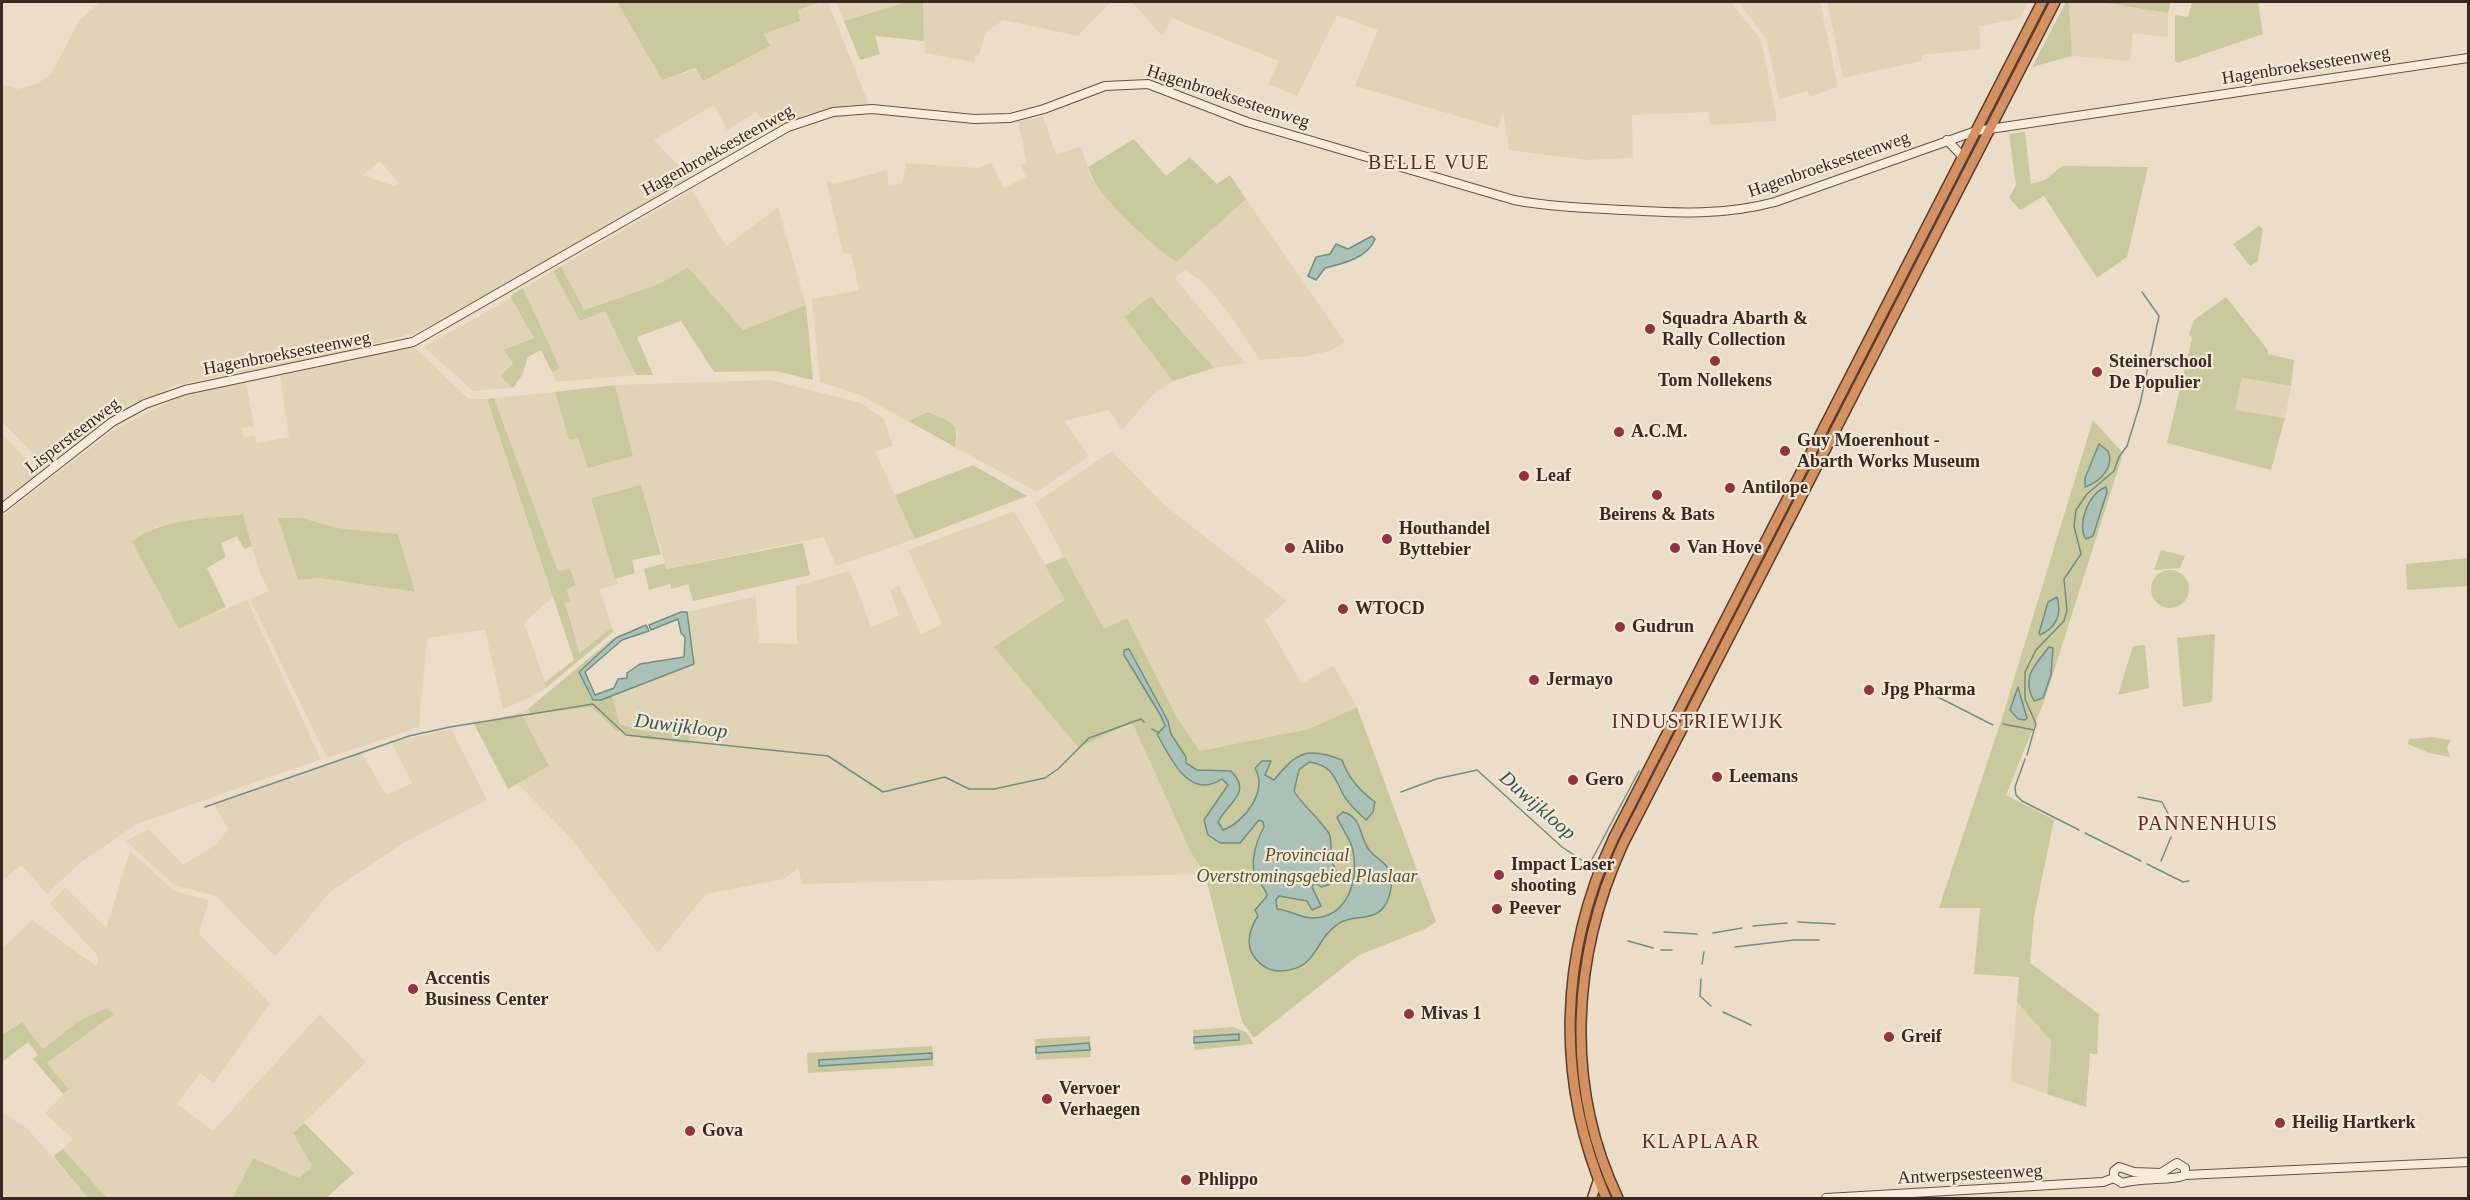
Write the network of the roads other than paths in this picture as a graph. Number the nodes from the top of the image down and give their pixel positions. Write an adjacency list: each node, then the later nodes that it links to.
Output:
1 (2042, 2): 7 (highway)
2 (2055, 2): 4 (highway)
3 (2469, 58): 5 (street, Hagenbroeksesteenweg)
4 (2000, 109): 5 (street); 6 (highway)
5 (2011, 126): 6 (street, Hagenbroeksesteenweg)
6 (1990, 128): 7 (street, Hagenbroeksesteenweg); 18 (highway)
7 (1976, 131): 8 (street, Hagenbroeksesteenweg); 9 (highway)
8 (1947, 140): 9 (street); 10 (street, Hagenbroeksesteenweg)
9 (1962, 156): 15 (highway)
10 (166, 396): 11 (street, Lispersteenweg)
11 (2, 507)
12 (2469, 1162): 13 (street, Antwerpsesteenweg)
13 (2185, 1175): 14 (street, Antwerpsesteenweg); 14 (street, Antwerpsesteenweg)
14 (2114, 1178): 19 (street, Antwerpsesteenweg)
15 (1598, 1180): 16 (main road); 17 (highway)
16 (1592, 1198)
17 (1606, 1198)
18 (1618, 1198)
19 (1826, 1198)

